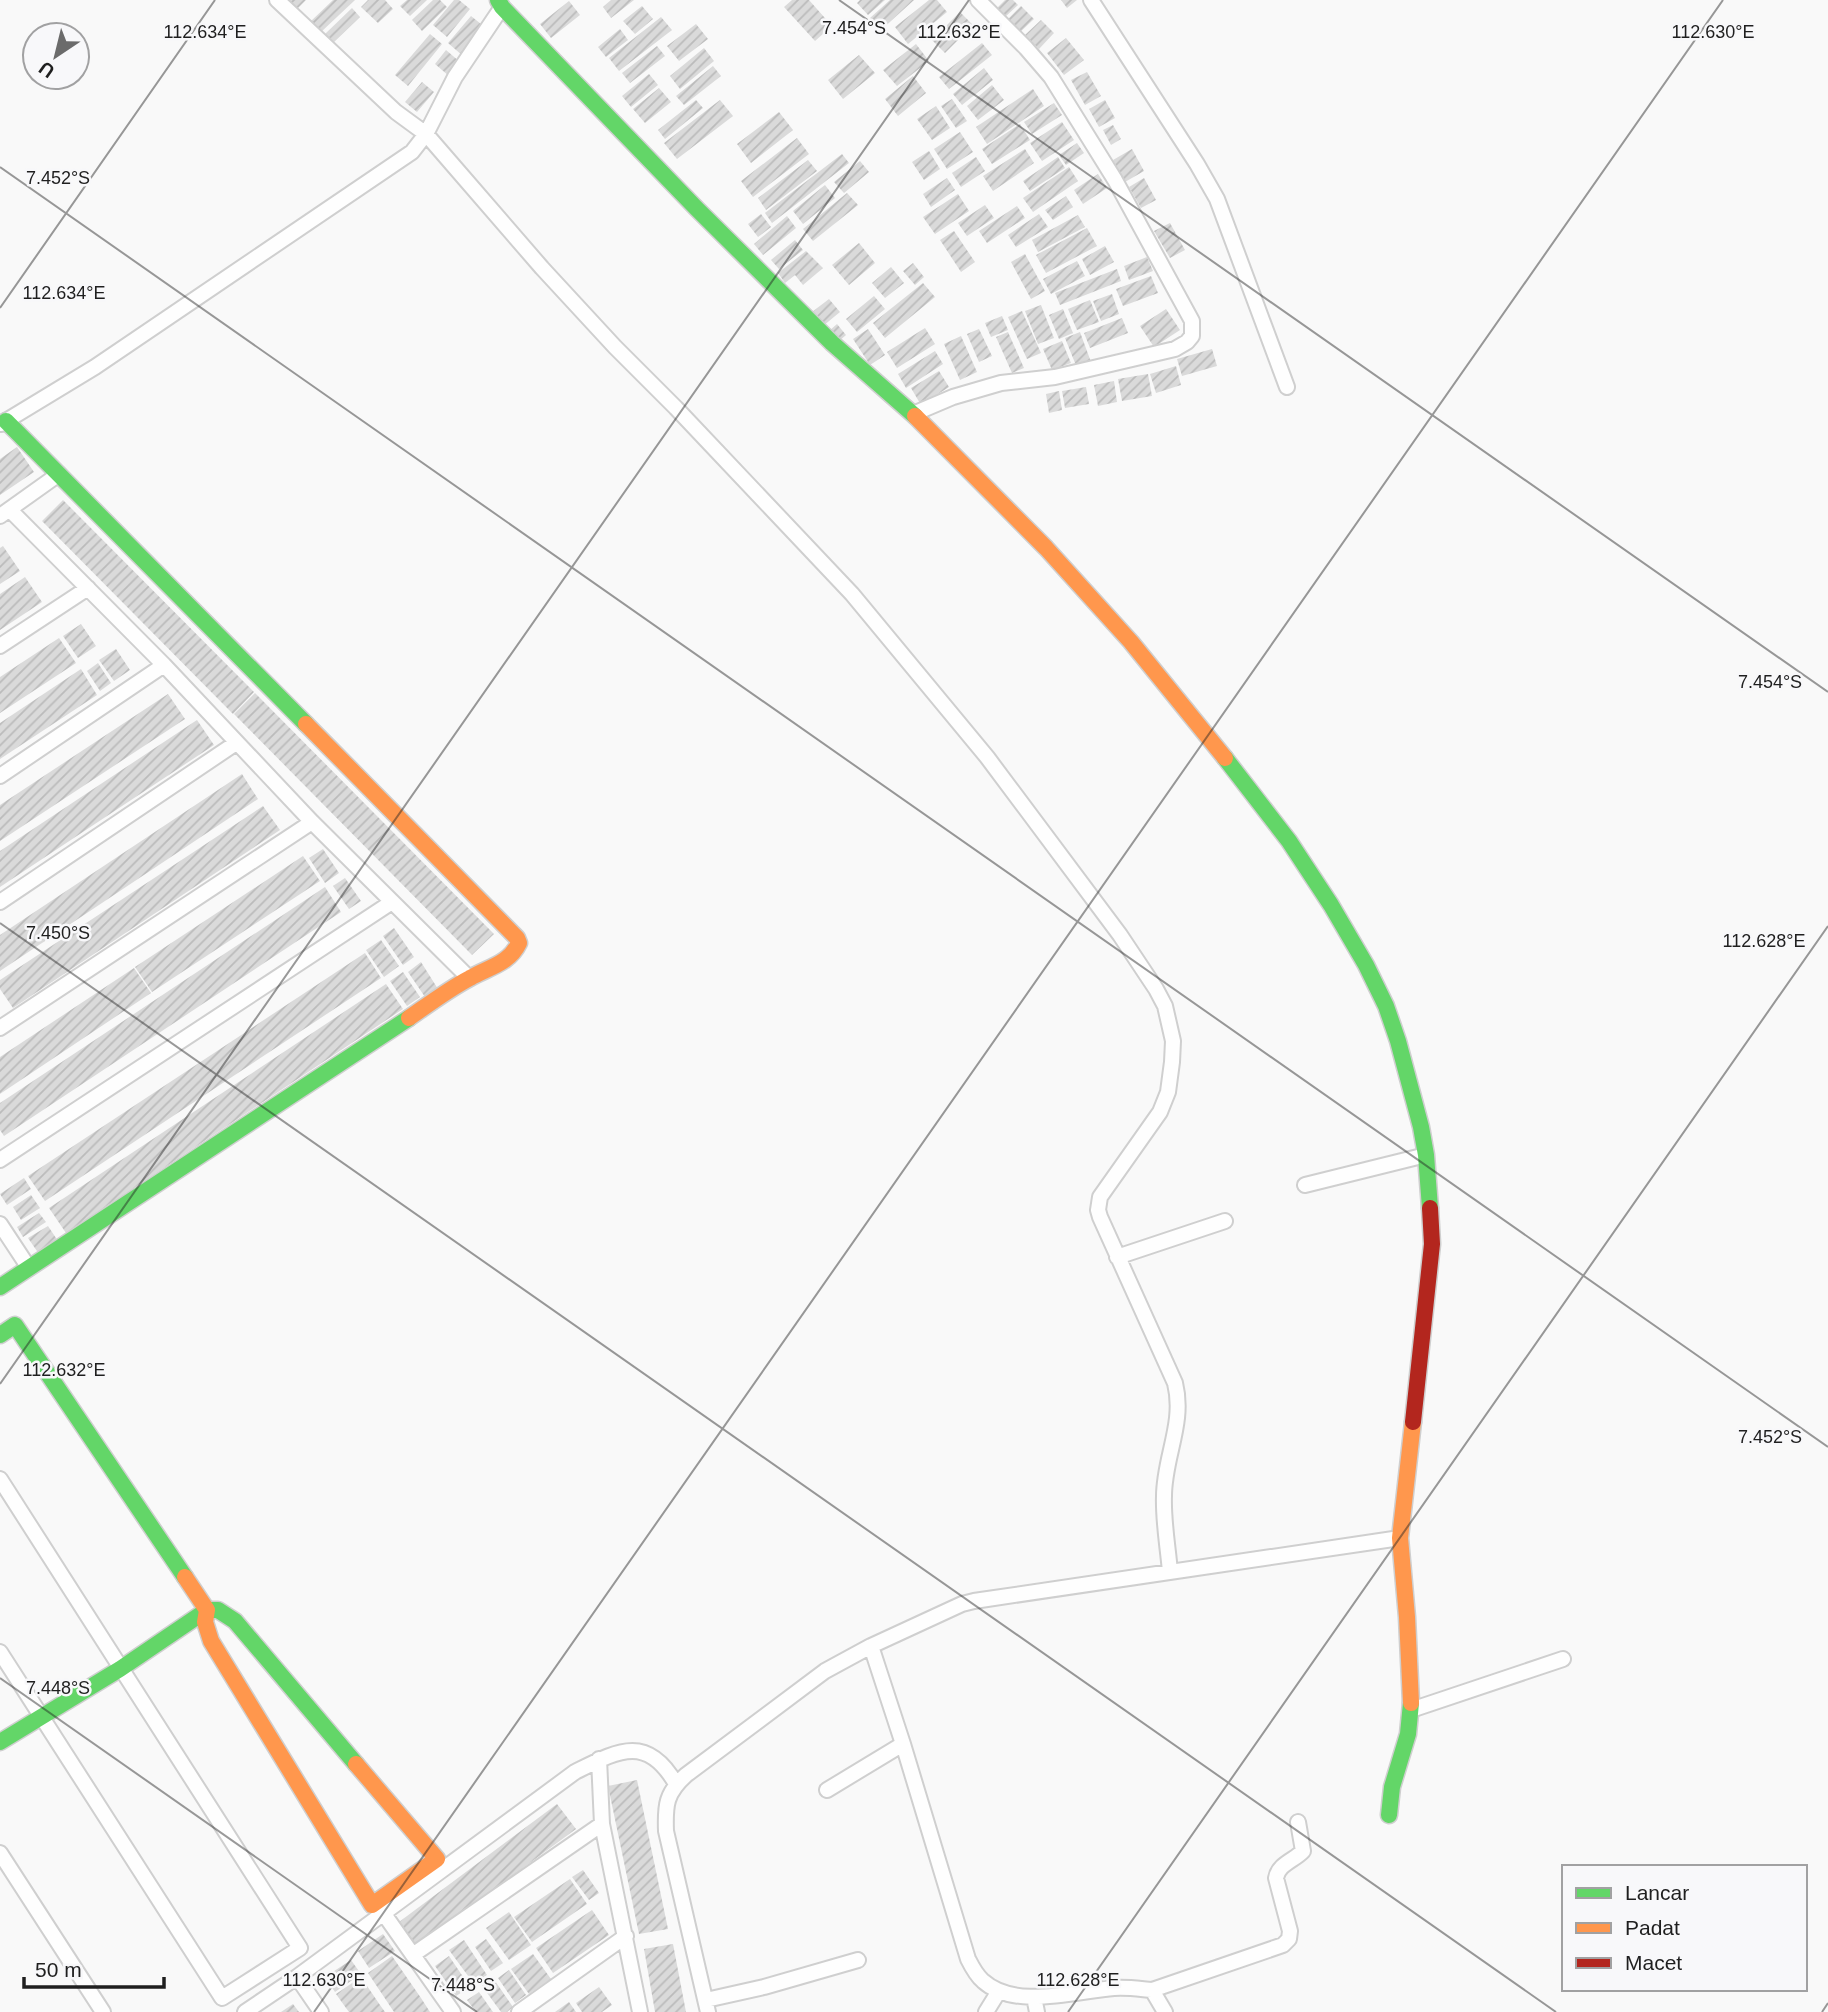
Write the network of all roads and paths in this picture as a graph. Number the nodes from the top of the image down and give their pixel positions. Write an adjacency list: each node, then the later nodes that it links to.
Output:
1 (277, 0): 5 (street)
2 (978, 0): 7 (street)
3 (1091, 0): 6 (street)
4 (500, 4): 5 (street); 7 (street)
5 (426, 134): 8 (street); 26 (street)
6 (1287, 387)
7 (913, 414): 21 (street)
8 (3, 423): 9 (street)
9 (59, 474): 10 (street); 19 (street)
10 (5, 513): 11 (street)
11 (88, 588): 12 (street); 13 (street)
12 (0, 646)
13 (164, 665): 14 (street); 15 (street)
14 (236, 743): 16 (street); 17 (street)
15 (0, 776)
16 (312, 822): 18 (street); 20 (street)
17 (0, 902)
18 (392, 902): 19 (street); 22 (street)
19 (469, 978): 27 (street)
20 (0, 1028)
21 (1426, 1155): 23 (street); 31 (street)
22 (0, 1160)
23 (1306, 1185)
24 (1225, 1221): 26 (street)
25 (0, 1224): 27 (street)
26 (1117, 1257): 32 (street)
27 (29, 1268): 28 (street)
28 (0, 1287)
29 (0, 1335): 33 (street)
30 (0, 1479): 37 (street)
31 (1400, 1538): 32 (street); 38 (street)
32 (1170, 1572): 34 (street)
33 (207, 1611): 33 (street); 37 (street)
34 (871, 1646): 41 (street); 43 (street)
35 (0, 1651): 39 (street)
36 (1563, 1659): 38 (street)
37 (120, 1669): 39 (street); 39 (street)
38 (1411, 1710): 45 (street)
39 (41, 1717): 40 (street)
40 (0, 1742)
41 (903, 1744): 44 (street); 55 (street)
42 (599, 1759): 43 (street); 47 (street); 49 (street)
43 (676, 1784): 57 (street)
44 (827, 1790)
45 (1389, 1815)
46 (1298, 1822): 54 (street)
47 (602, 1824): 50 (street); 51 (street)
48 (0, 1853): 58 (street)
49 (384, 1914): 51 (street); 53 (street)
50 (626, 1936): 62 (street); 63 (street)
51 (414, 1954): 61 (street)
52 (858, 1960): 57 (street)
53 (297, 1977): 59 (street); 60 (street)
54 (1152, 1990): 56 (street); 66 (street)
55 (999, 1991): 56 (street); 64 (street)
56 (1034, 1997): 65 (street)
57 (707, 2006)
58 (103, 2012)
59 (245, 2012)
60 (321, 2012)
61 (453, 2012)
62 (519, 2012)
63 (640, 2012)
64 (986, 2012)
65 (1037, 2012)
66 (1165, 2012)

